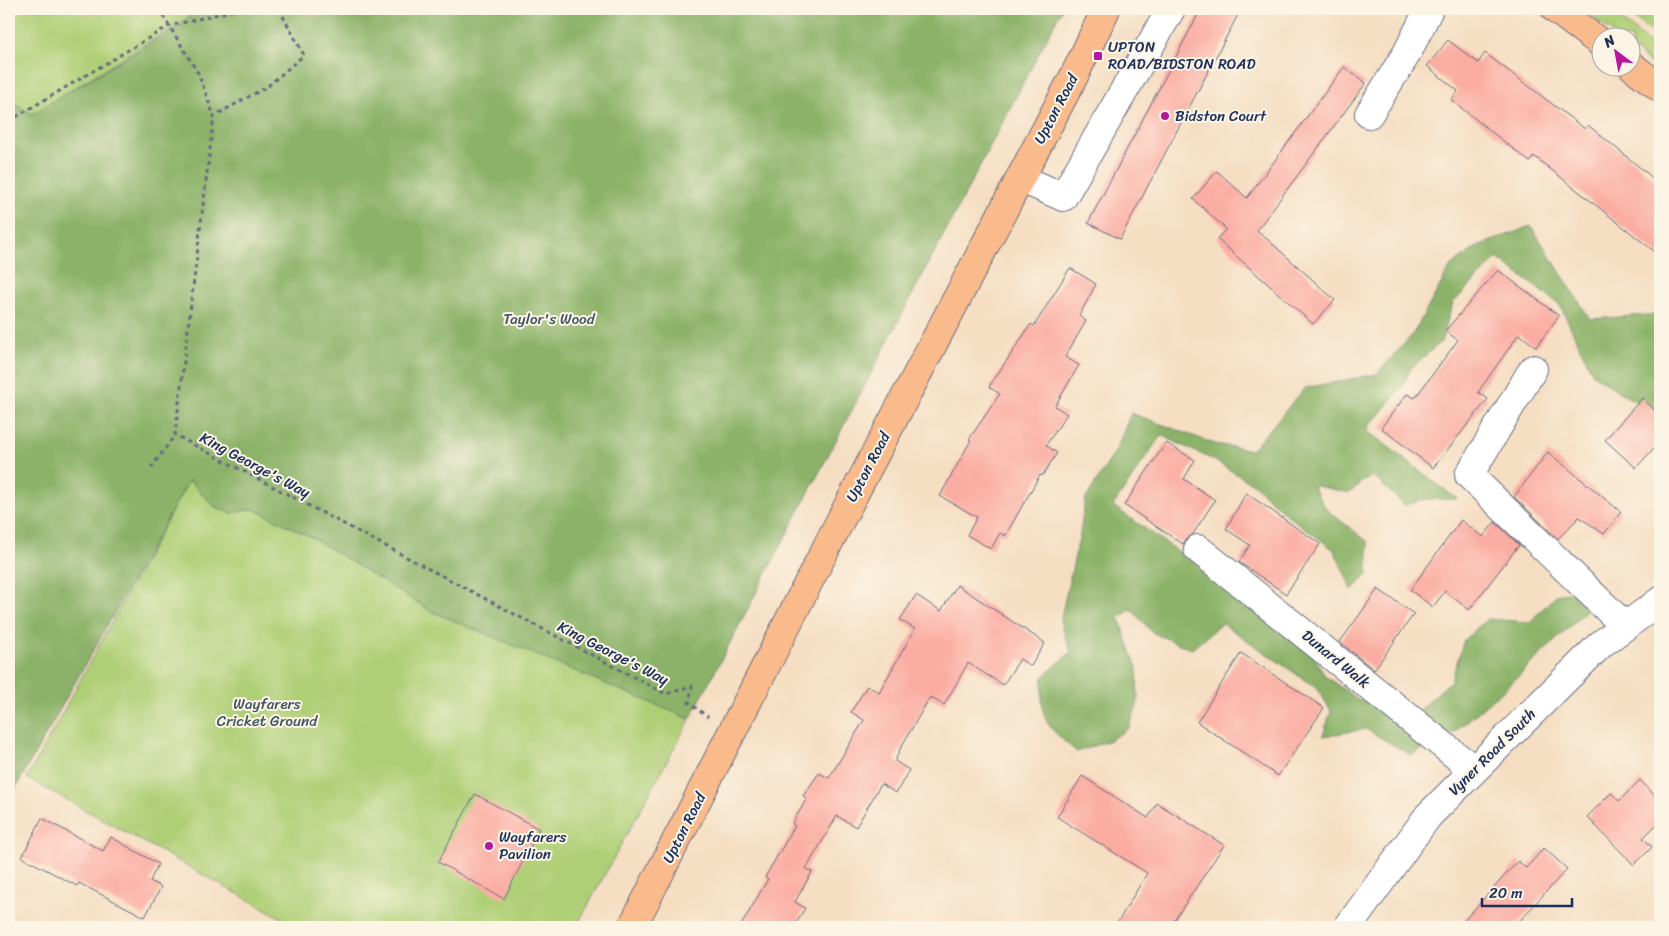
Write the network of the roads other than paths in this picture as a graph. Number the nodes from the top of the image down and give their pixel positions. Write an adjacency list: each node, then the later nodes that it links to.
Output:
1 (1106, 9): 9 (main road, Upton Road)
2 (1171, 9): 9 (street)
3 (1429, 9): 8 (street)
4 (1555, 9): 5 (main road)
5 (1592, 37)
6 (1642, 74): 7 (main road)
7 (1660, 88)
8 (1369, 114)
9 (1020, 178): 15 (main road, Upton Road)
10 (1533, 369): 13 (street)
11 (1198, 549): 14 (street, Dunard Walk)
12 (1660, 601): 13 (street, Vyner Road South)
13 (1625, 626): 14 (street, Vyner Road South)
14 (1474, 770): 16 (street, Vyner Road South)
15 (632, 927)
16 (1348, 927)

